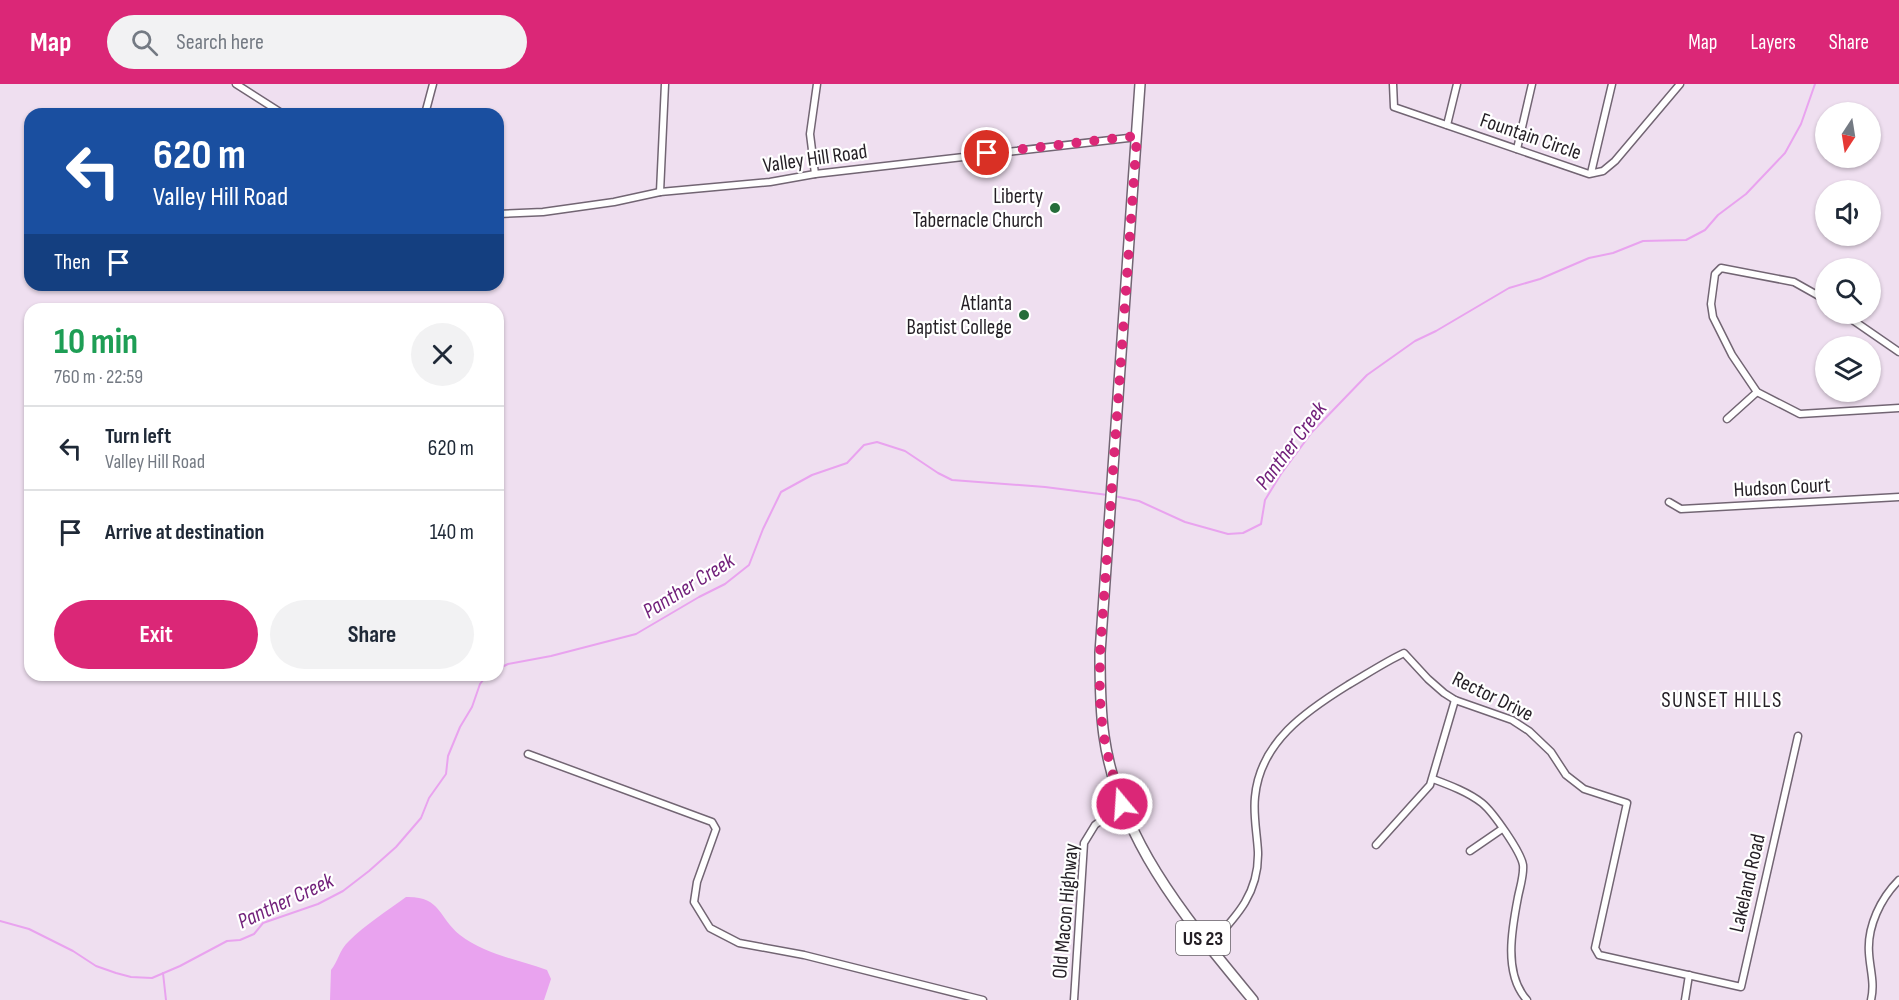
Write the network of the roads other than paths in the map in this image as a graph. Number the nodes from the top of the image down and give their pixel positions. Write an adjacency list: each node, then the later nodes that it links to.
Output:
1 (236, 84): 11 (street)
2 (433, 84): 12 (street)
3 (665, 84): 18 (street)
4 (816, 84): 17 (street)
5 (1140, 84): 14 (main road, US 23)
6 (1394, 84): 13 (street, Fountain Circle)
7 (1457, 84): 13 (street)
8 (1532, 84): 15 (street)
9 (1612, 84): 16 (street)
10 (1680, 84): 16 (street, Fountain Circle)
11 (274, 108)
12 (427, 108)
13 (1447, 125): 15 (street, Fountain Circle)
14 (1137, 136): 17 (street, Valley Hill Road); 32 (main road, US 23)
15 (1517, 149): 16 (street, Fountain Circle)
16 (1590, 173)
17 (814, 174): 18 (street, Valley Hill Road)
18 (660, 192): 19 (street, Valley Hill Road)
19 (504, 214)
20 (1815, 294): 23 (street)
21 (1858, 324): 22 (street)
22 (1899, 352)
23 (1757, 392): 24 (street); 25 (street)
24 (1899, 408)
25 (1727, 419)
26 (1899, 497): 27 (street, Hudson Court)
27 (1669, 502)
28 (1455, 700): 31 (street); 37 (street, Rector Drive); 38 (street, Rector Drive)
29 (1798, 736): 38 (street, Lakeland Road)
30 (528, 754): 39 (street)
31 (1432, 779): 33 (street); 34 (street)
32 (1122, 804): 37 (main road, US 23); 40 (street, Old Macon Highway)
33 (1503, 829): 35 (street); 42 (street)
34 (1376, 845)
35 (1470, 851)
36 (1899, 880): 44 (street)
37 (1209, 946): 41 (main road, US 23)
38 (1689, 975): 43 (street)
39 (983, 1000)
40 (1074, 1000)
41 (1252, 1000)
42 (1527, 1000)
43 (1685, 1000)
44 (1872, 1000)

